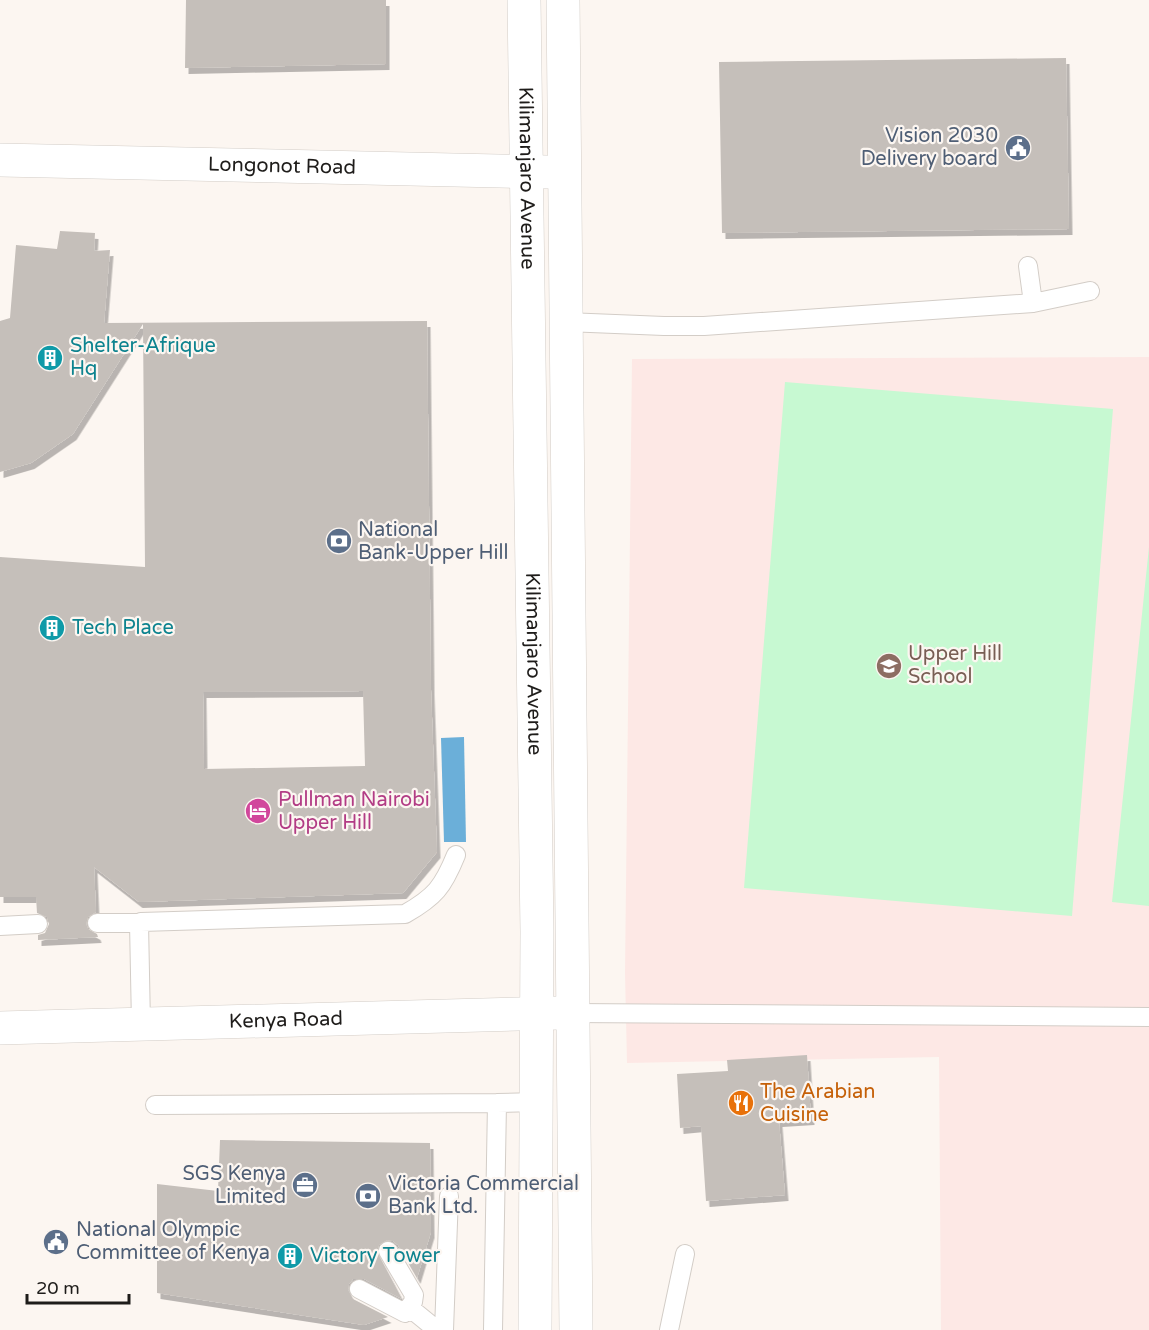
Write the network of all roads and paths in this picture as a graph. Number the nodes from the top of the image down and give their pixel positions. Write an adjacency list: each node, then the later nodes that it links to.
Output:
1 (524, 0): 4 (street, Kilimanjaro Avenue)
2 (563, 0): 5 (street, Kilimanjaro Avenue)
3 (0, 160): 4 (street, Longonot Road)
4 (526, 172): 5 (street, Longonot Road); 16 (street, Kilimanjaro Avenue)
5 (564, 172): 9 (street, Kilimanjaro Avenue)
6 (1028, 266): 8 (lane)
7 (1090, 291): 8 (lane)
8 (1033, 303): 9 (lane)
9 (566, 322): 15 (street, Kilimanjaro Avenue)
10 (456, 855): 12 (lane)
11 (97, 923): 12 (lane)
12 (140, 923): 18 (lane)
13 (38, 924): 14 (lane)
14 (0, 926)
15 (571, 1013): 16 (street, Kenya Road); 17 (lane); 32 (street, Kilimanjaro Avenue)
16 (537, 1014): 18 (street, Kenya Road); 20 (street, Kilimanjaro Avenue)
17 (1149, 1017)
18 (141, 1024): 19 (street, Kenya Road)
19 (0, 1028)
20 (537, 1102): 21 (lane); 31 (street, Kilimanjaro Avenue)
21 (497, 1103): 22 (lane); 30 (lane)
22 (155, 1105)
23 (449, 1196): 29 (lane)
24 (388, 1251): 27 (lane)
25 (685, 1254): 33 (lane)
26 (359, 1289): 27 (lane)
27 (410, 1308): 28 (lane)
28 (437, 1330)
29 (444, 1330)
30 (493, 1330)
31 (535, 1330)
32 (576, 1330)
33 (669, 1330)

